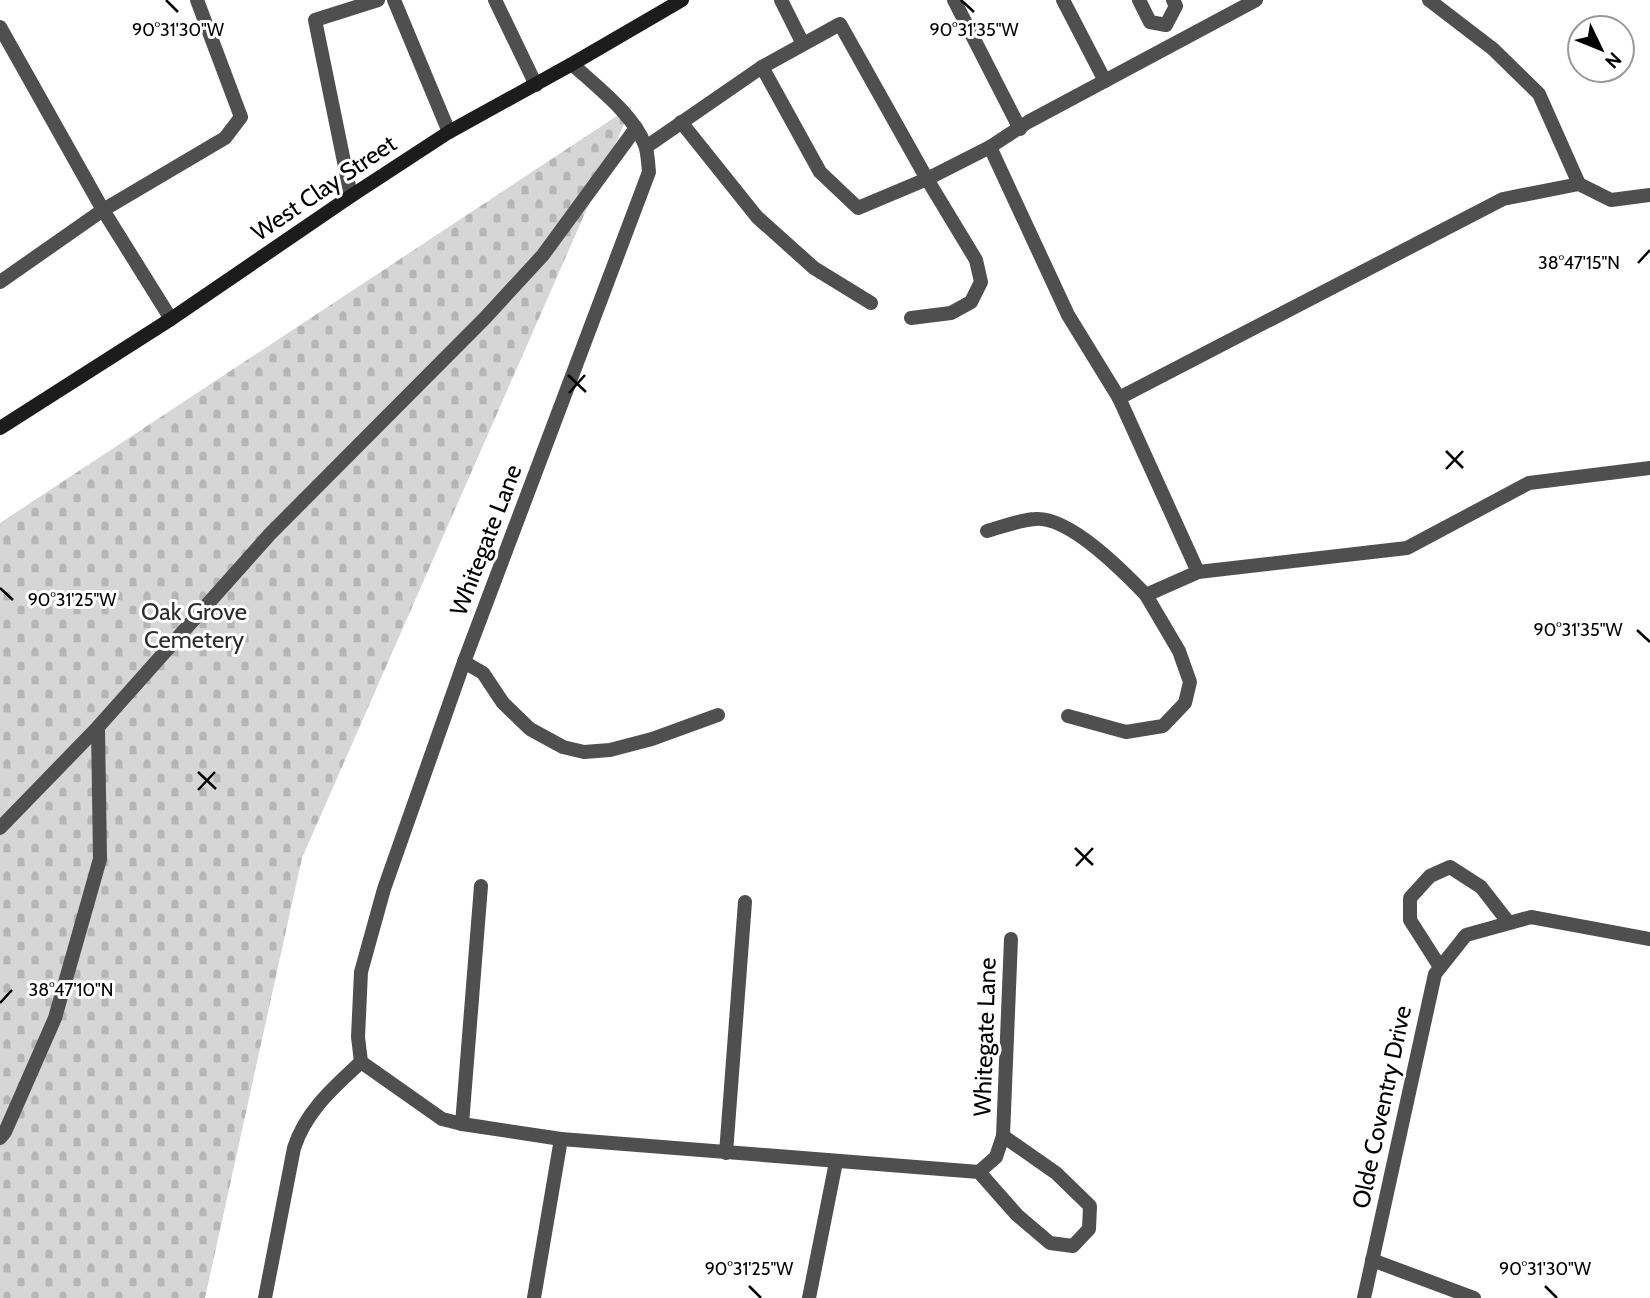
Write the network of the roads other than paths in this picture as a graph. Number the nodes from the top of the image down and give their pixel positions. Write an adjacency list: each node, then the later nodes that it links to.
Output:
1 (197, 0): 31 (street)
2 (378, 0): 30 (street)
3 (394, 0): 24 (street)
4 (495, 0): 20 (street)
5 (682, 0): 17 (main road, West Clay Street)
6 (780, 0): 16 (street)
7 (954, 0): 23 (street)
8 (1063, 0): 19 (street)
9 (1139, 0): 13 (street)
10 (1173, 0): 13 (street)
11 (1256, 0): 15 (street)
12 (1429, 0): 28 (street)
13 (1166, 25): 15 (street)
14 (0, 27): 31 (street)
15 (1175, 43): 19 (street)
16 (803, 44): 18 (street); 27 (street)
17 (572, 65): 20 (main road, West Clay Street); 22 (street, Whitegate Lane)
18 (762, 67): 21 (street); 27 (street)
19 (1105, 81): 23 (street)
20 (536, 85): 24 (main road, West Clay Street)
21 (681, 122): 25 (street); 33 (street)
22 (636, 128): 25 (street, Whitegate Lane); 45 (street)
23 (1020, 129): 26 (street)
24 (449, 132): 30 (main road, West Clay Street)
25 (646, 147): 42 (street, Whitegate Lane)
26 (990, 147): 27 (street); 36 (street)
27 (927, 179): 34 (street)
28 (1579, 184): 29 (street); 36 (street)
29 (1650, 195)
30 (351, 196): 35 (main road, West Clay Street)
31 (103, 210): 32 (street); 35 (street)
32 (0, 282)
33 (871, 303)
34 (911, 318)
35 (171, 319): 37 (main road, West Clay Street)
36 (1119, 398): 40 (street)
37 (0, 428)
38 (1650, 468): 40 (street)
39 (987, 531): 41 (street)
40 (1198, 572): 41 (street)
41 (1146, 595): 44 (street)
42 (464, 662): 43 (street); 53 (street, Whitegate Lane)
43 (718, 715)
44 (1068, 716)
45 (98, 727): 46 (street); 56 (street)
46 (0, 828)
47 (481, 886): 54 (street)
48 (745, 902): 58 (street)
49 (1509, 923): 51 (street); 52 (street, Olde Coventry Drive); 52 (street)
50 (1011, 939): 55 (street, Whitegate Lane)
51 (1650, 939)
52 (1440, 967): 61 (street, Olde Coventry Drive)
53 (361, 1062): 54 (street); 62 (street)
54 (462, 1124): 57 (street)
55 (1003, 1136): 60 (street, Whitegate Lane); 60 (street, Whitegate Lane)
56 (0, 1138)
57 (561, 1139): 58 (street); 63 (street)
58 (726, 1153): 59 (street)
59 (835, 1162): 60 (street); 64 (street)
60 (979, 1172)
61 (1372, 1260): 65 (street, Olde Coventry Drive); 66 (street)
62 (265, 1298)
63 (534, 1298)
64 (809, 1298)
65 (1364, 1298)
66 (1474, 1298)

